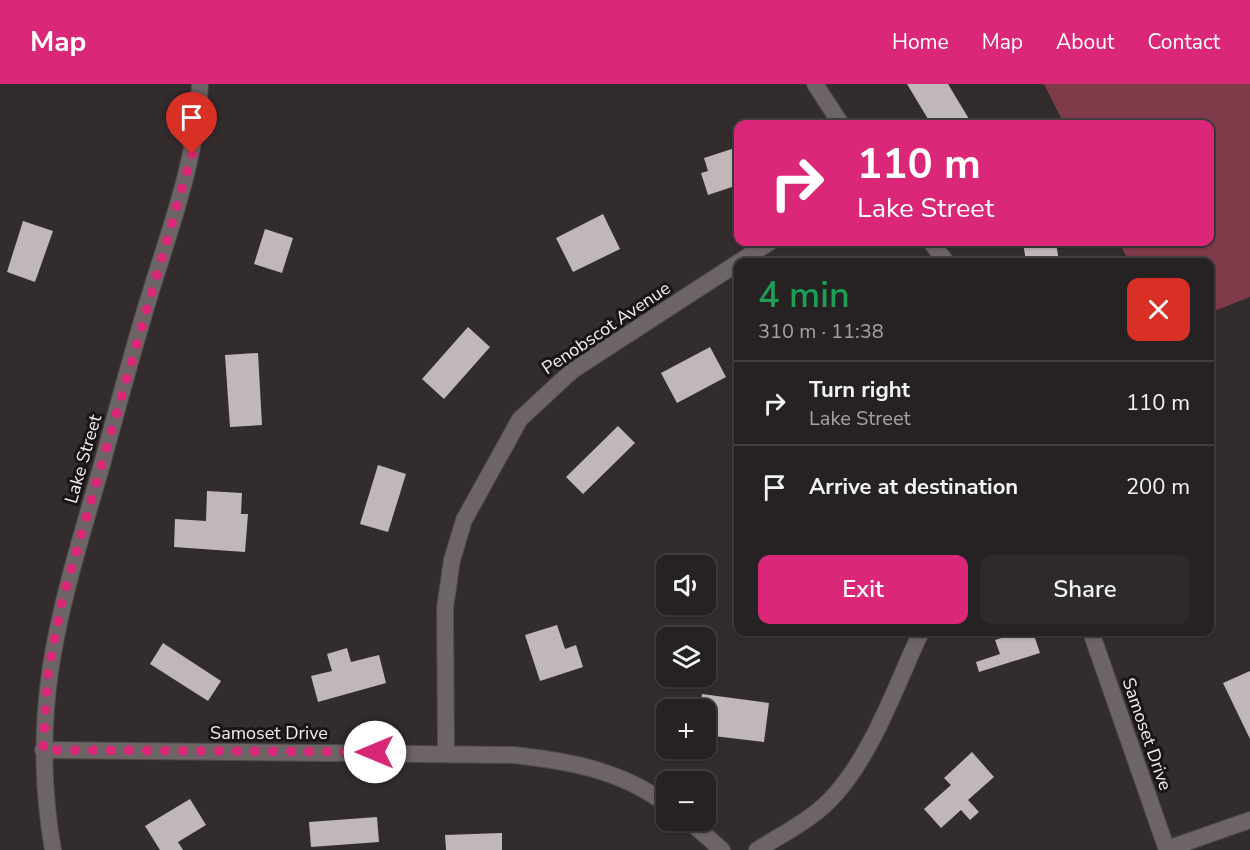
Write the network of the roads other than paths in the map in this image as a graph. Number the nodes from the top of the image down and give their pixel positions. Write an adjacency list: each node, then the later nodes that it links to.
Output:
1 (200, 84): 9 (street, Lake Street)
2 (815, 84): 3 (street)
3 (838, 120)
4 (764, 246): 5 (street, Penobscot Avenue)
5 (745, 258)
6 (734, 265): 10 (street, Penobscot Avenue)
7 (919, 636): 16 (street)
8 (1092, 636): 17 (street, Samoset Drive)
9 (43, 750): 10 (street, Samoset Drive); 14 (street, Lake Street)
10 (446, 752): 11 (street, Samoset Drive)
11 (656, 798)
12 (1250, 820): 17 (street)
13 (700, 831): 15 (street)
14 (53, 850)
15 (722, 850)
16 (757, 850)
17 (1167, 850)

